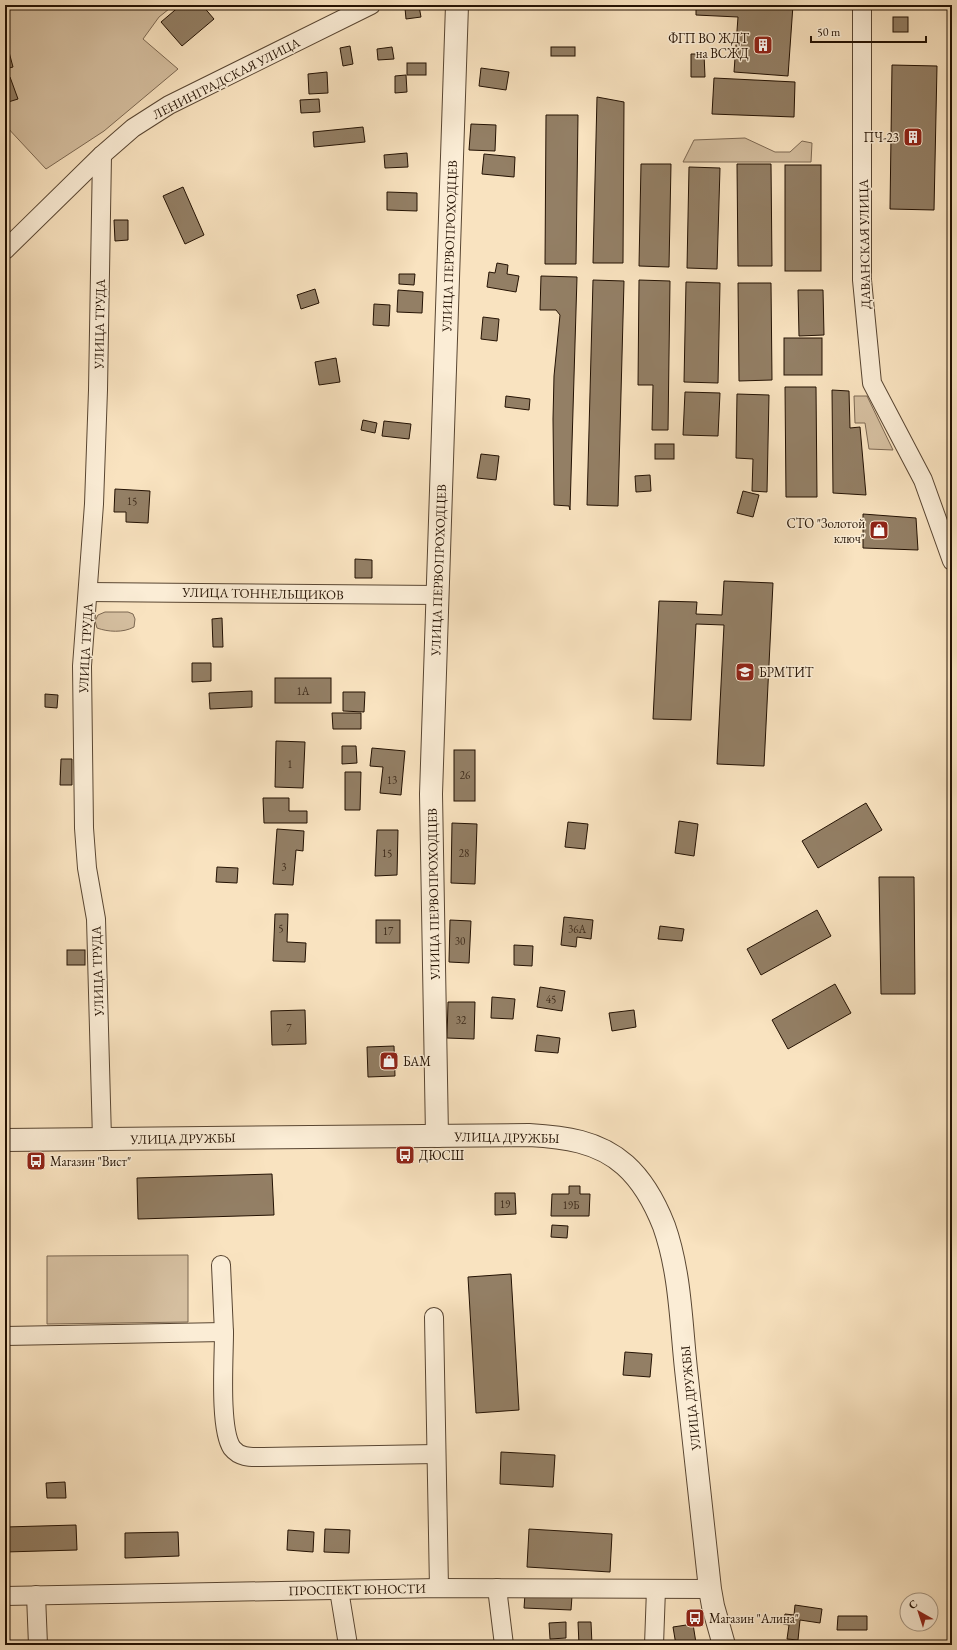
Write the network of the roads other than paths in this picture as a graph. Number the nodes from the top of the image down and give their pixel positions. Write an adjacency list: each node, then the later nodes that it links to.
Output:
1 (371, 5): 4 (street, ЛЕНИНГРАДСКАЯ УЛИЦА)
2 (457, 5): 8 (street, УЛИЦА ПЕРВОПРОХОДЦЕВ)
3 (862, 5): 6 (street, ДАВАНСКАЯ УЛИЦА)
4 (102, 155): 5 (street, ЛЕНИНГРАДСКАЯ УЛИЦА); 7 (street, УЛИЦА ТРУДА)
5 (5, 250)
6 (952, 562)
7 (88, 592): 8 (street, УЛИЦА ТОННЕЛЬЩИКОВ); 10 (street, УЛИЦА ТРУДА)
8 (438, 595): 9 (street, УЛИЦА ПЕРВОПРОХОДЦЕВ)
9 (437, 1136): 10 (street, УЛИЦА ДРУЖБЫ); 20 (street, УЛИЦА ДРУЖБЫ)
10 (102, 1139): 11 (street, УЛИЦА ДРУЖБЫ)
11 (5, 1140)
12 (221, 1265): 14 (street)
13 (434, 1317): 16 (street)
14 (224, 1332): 15 (street); 16 (street)
15 (5, 1336)
16 (436, 1454): 17 (street)
17 (439, 1588): 18 (street, ПРОСПЕКТ ЮНОСТИ); 21 (street, ПРОСПЕКТ ЮНОСТИ)
18 (497, 1588): 19 (street, ПРОСПЕКТ ЮНОСТИ); 26 (street)
19 (656, 1589): 20 (street, ПРОСПЕКТ ЮНОСТИ); 27 (street)
20 (710, 1589): 28 (street, УЛИЦА ДРУЖБЫ)
21 (339, 1590): 22 (street, ПРОСПЕКТ ЮНОСТИ); 25 (street)
22 (36, 1595): 23 (street, ПРОСПЕКТ ЮНОСТИ); 24 (street)
23 (5, 1596)
24 (38, 1645)
25 (348, 1645)
26 (504, 1645)
27 (654, 1645)
28 (724, 1645)

